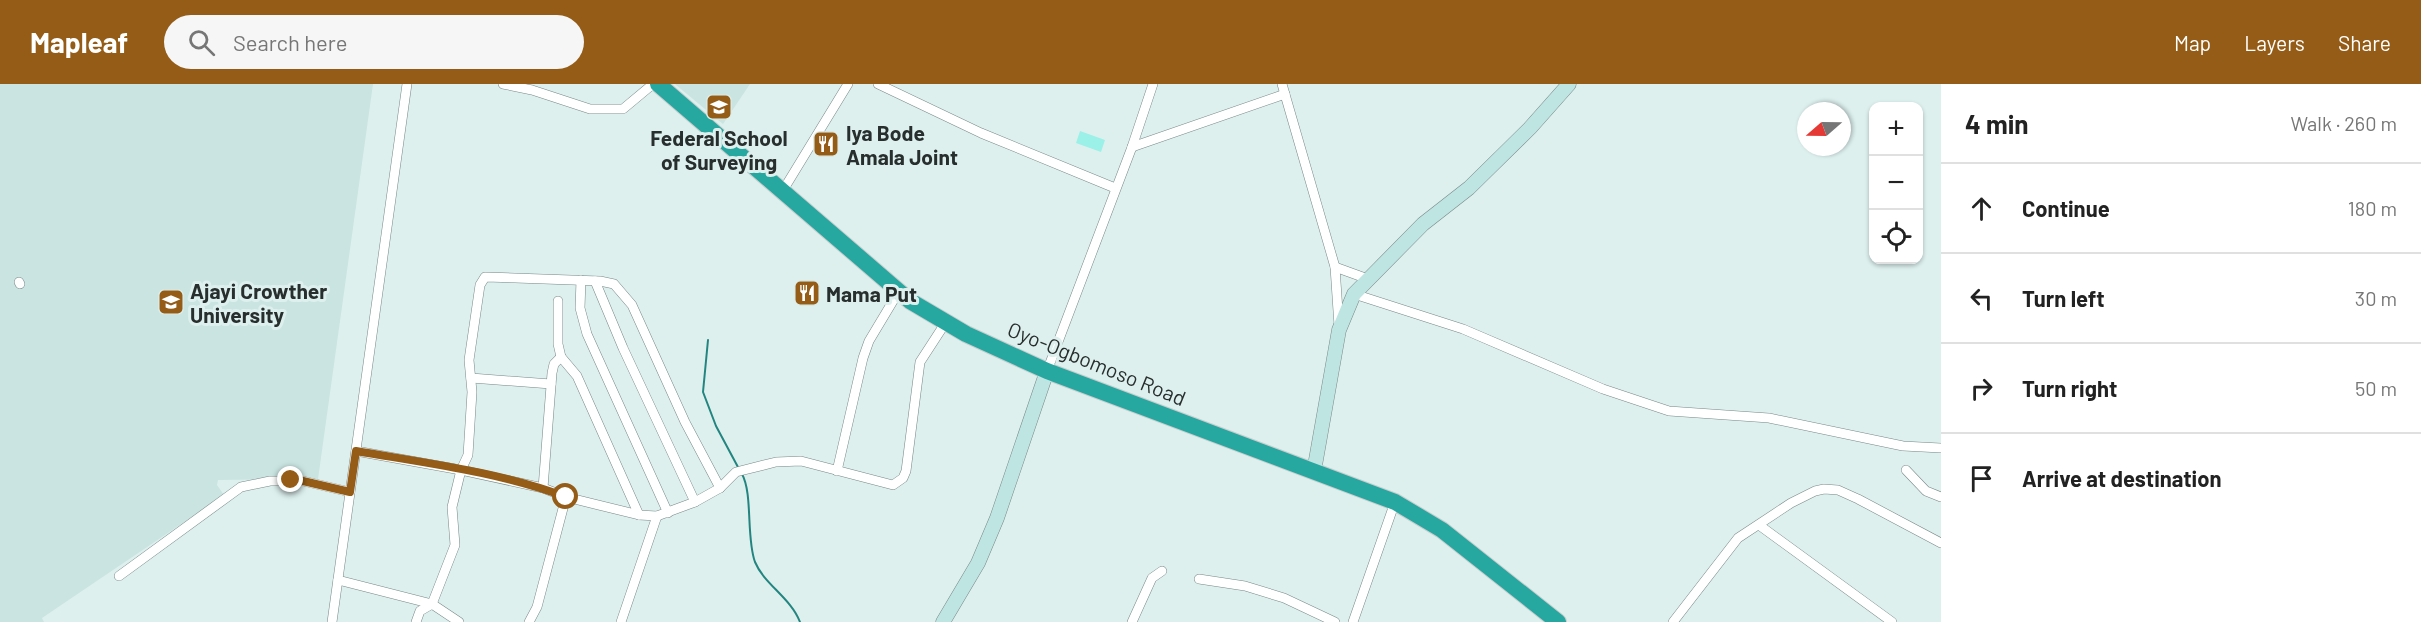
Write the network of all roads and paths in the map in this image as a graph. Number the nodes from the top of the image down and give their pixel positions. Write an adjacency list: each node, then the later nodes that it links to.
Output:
1 (407, 84): 27 (street)
2 (502, 84): 3 (street)
3 (656, 84): 12 (highway, Oyo-Ogbomoso Road)
4 (848, 84): 12 (street)
5 (878, 84): 11 (street)
6 (1153, 84): 10 (street)
7 (1282, 84): 9 (street)
8 (1569, 84): 14 (main road)
9 (1285, 94): 10 (street); 13 (street)
10 (1132, 147): 11 (street)
11 (1115, 188): 23 (street)
12 (782, 192): 17 (highway, Oyo-Ogbomoso Road)
13 (1335, 267): 14 (street); 21 (street)
14 (1368, 279): 18 (main road)
15 (581, 280): 16 (street); 24 (street); 39 (street)
16 (595, 281): 33 (street); 37 (street)
17 (899, 291): 20 (highway, Oyo-Ogbomoso Road); 30 (street)
18 (1354, 294): 21 (main road); 26 (street)
19 (558, 301): 22 (street)
20 (946, 322): 23 (highway, Oyo-Ogbomoso Road); 30 (street)
21 (1339, 330): 31 (main road)
22 (561, 357): 25 (street); 40 (street)
23 (1047, 371): 31 (highway, Oyo-Ogbomoso Road); 54 (main road)
24 (471, 378): 25 (street); 28 (street)
25 (551, 384): 32 (street)
26 (1941, 448)
27 (356, 451): 28 (street); 34 (street)
28 (461, 470): 32 (street); 48 (street)
29 (1906, 470): 36 (street)
30 (837, 471): 33 (street)
31 (1314, 471): 38 (highway, Oyo-Ogbomoso Road)
32 (543, 488): 35 (street)
33 (720, 488): 37 (street)
34 (350, 492): 45 (street); 47 (street)
35 (566, 497): 40 (street); 52 (street)
36 (1941, 497)
37 (695, 502): 39 (street)
38 (1395, 502): 57 (street); 58 (highway, Oyo-Ogbomoso Road)
39 (668, 513): 41 (street)
40 (639, 515): 41 (street)
41 (657, 516): 53 (street)
42 (1759, 525): 43 (street); 59 (street); 60 (street)
43 (1941, 543)
44 (1162, 571): 55 (street)
45 (119, 576)
46 (1199, 579): 56 (street)
47 (338, 580): 48 (street); 49 (street)
48 (432, 604): 50 (street); 51 (street)
49 (332, 622)
50 (416, 622)
51 (459, 622)
52 (529, 622)
53 (621, 622)
54 (944, 622)
55 (1132, 622)
56 (1335, 622)
57 (1353, 622)
58 (1558, 622)
59 (1672, 622)
60 (1892, 622)

